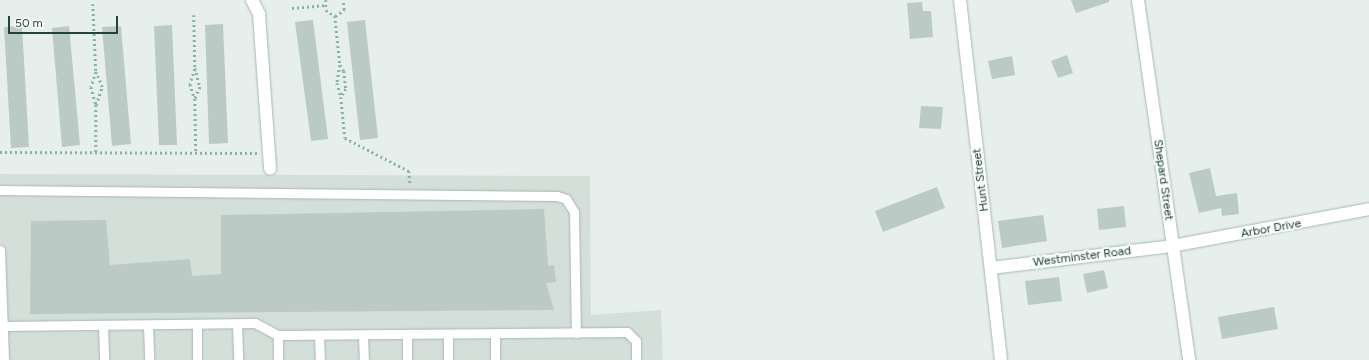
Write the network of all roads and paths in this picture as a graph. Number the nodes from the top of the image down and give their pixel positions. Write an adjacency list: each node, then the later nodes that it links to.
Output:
1 (252, 0): 20 (street)
2 (326, 0): 7 (path)
3 (344, 0): 10 (path)
4 (960, 0): 27 (street, Hunt Street)
5 (1138, 0): 25 (street, Shepard Street)
6 (93, 4): 13 (path)
7 (324, 5): 8 (path); 10 (path)
8 (292, 8)
9 (194, 15): 12 (path)
10 (335, 16): 11 (path)
11 (340, 65): 14 (path); 14 (path)
12 (195, 68): 15 (path); 15 (path)
13 (96, 72): 16 (path); 16 (path)
14 (342, 96): 23 (path)
15 (195, 99): 17 (path)
16 (96, 105): 19 (path)
17 (196, 151): 19 (path); 20 (path)
18 (0, 152): 19 (path)
19 (96, 152)
20 (269, 154): 21 (street)
21 (270, 169)
22 (0, 190): 23 (lane)
23 (412, 195): 33 (lane)
24 (1369, 209): 25 (street, Arbor Drive)
25 (1172, 246): 27 (street, Westminster Road); 53 (street, Shepard Street)
26 (0, 250): 32 (lane)
27 (991, 268): 52 (street, Hunt Street)
28 (197, 324): 29 (lane); 31 (lane); 43 (lane)
29 (237, 324): 34 (lane); 44 (lane)
30 (103, 325): 31 (lane); 32 (lane); 41 (lane)
31 (148, 325): 42 (lane)
32 (2, 326): 40 (lane)
33 (576, 334): 39 (lane); 51 (lane)
34 (278, 335): 35 (lane); 45 (lane)
35 (319, 335): 36 (lane); 46 (lane)
36 (364, 335): 37 (lane); 47 (lane)
37 (407, 335): 38 (lane); 48 (lane)
38 (448, 335): 39 (lane); 49 (lane)
39 (495, 335): 50 (lane)
40 (4, 360)
41 (104, 360)
42 (148, 360)
43 (197, 360)
44 (238, 360)
45 (278, 360)
46 (320, 360)
47 (364, 360)
48 (407, 360)
49 (448, 360)
50 (495, 360)
51 (636, 360)
52 (1001, 360)
53 (1189, 360)

